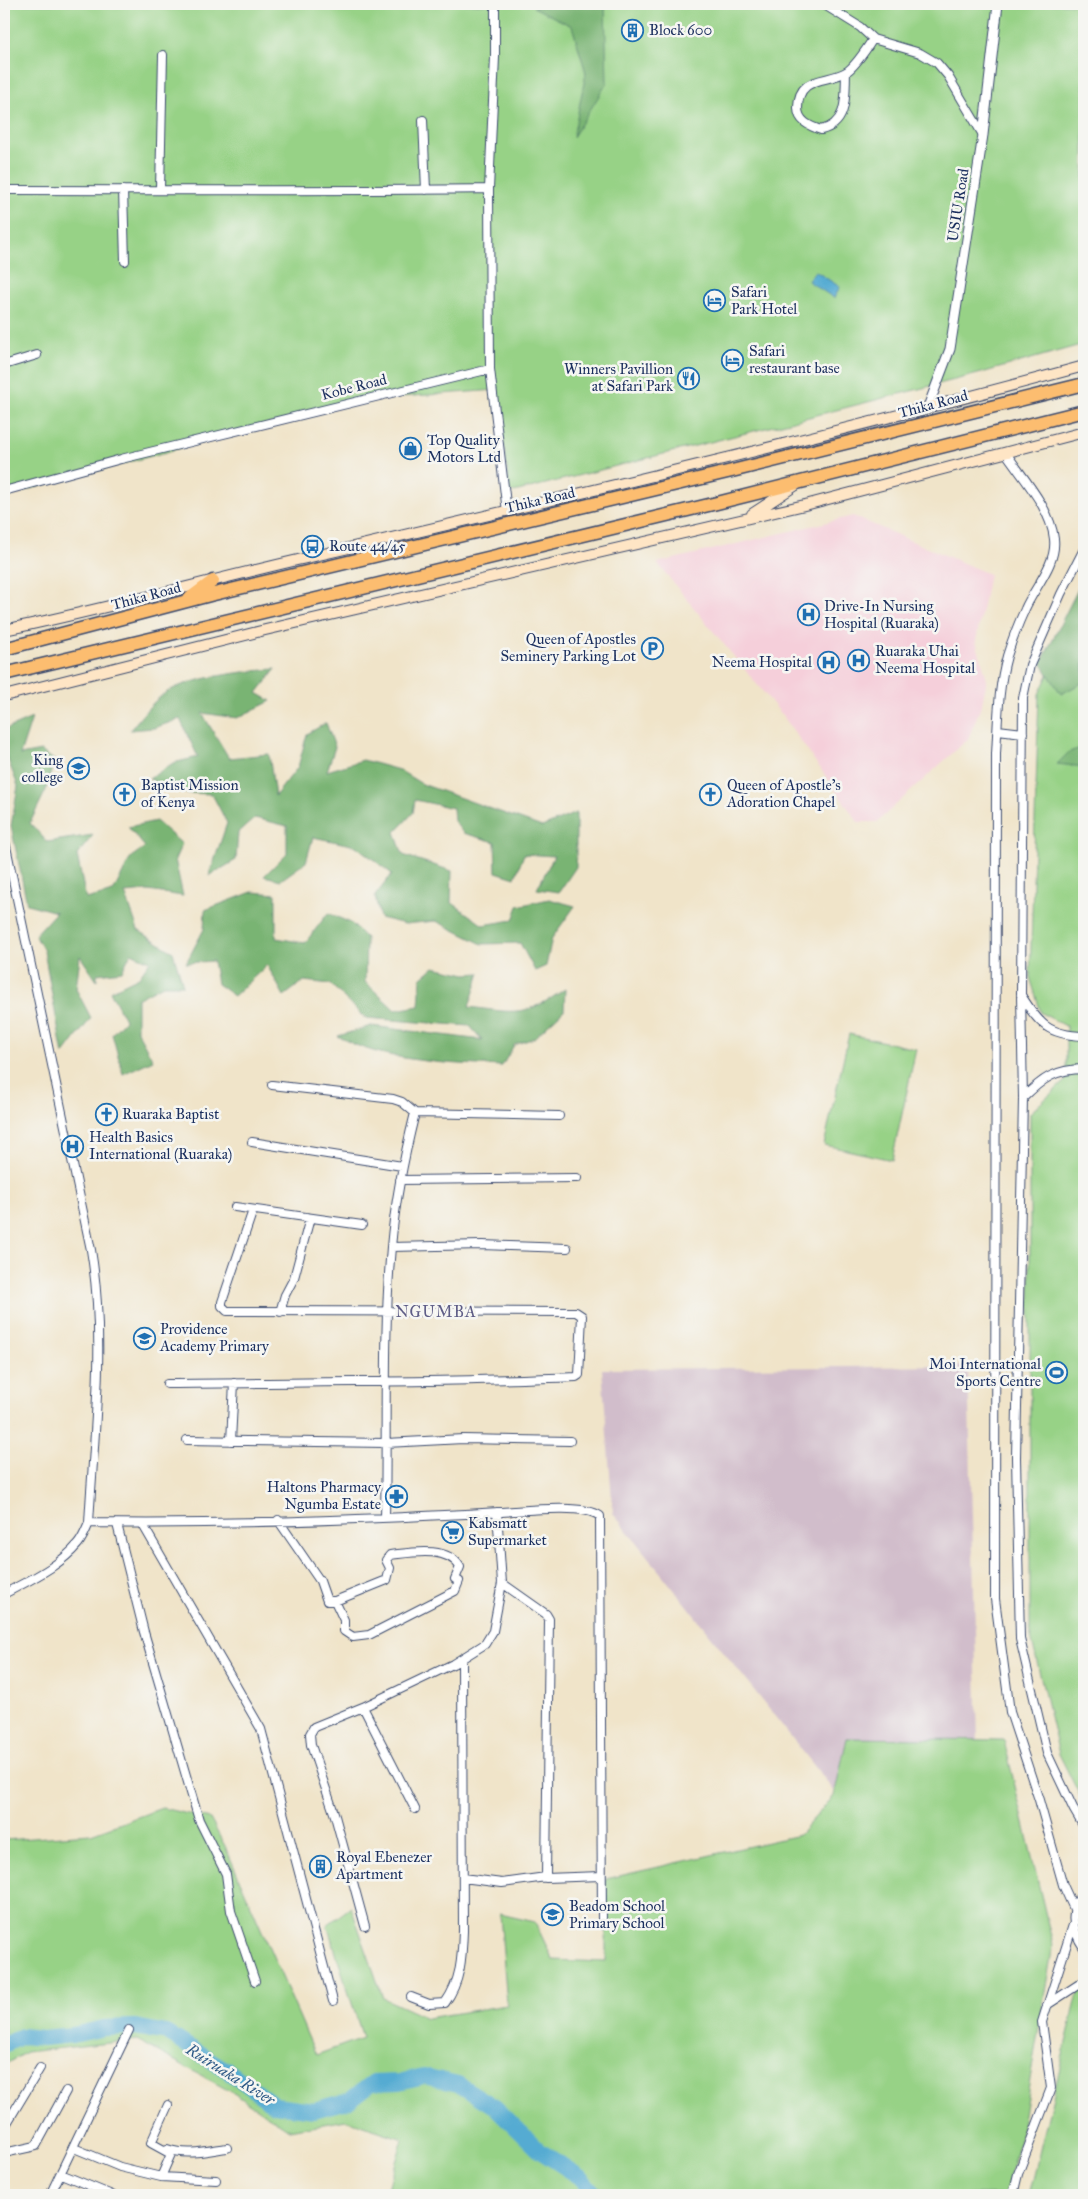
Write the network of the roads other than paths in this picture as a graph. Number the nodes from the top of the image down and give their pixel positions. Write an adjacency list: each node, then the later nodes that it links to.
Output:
1 (495, 4): 10 (street)
2 (823, 4): 4 (street)
3 (998, 4): 8 (street, USIU Road)
4 (873, 39): 6 (street); 8 (street)
5 (163, 55): 9 (street)
6 (846, 72): 6 (street)
7 (423, 120): 13 (street)
8 (983, 135): 20 (street, USIU Road)
9 (160, 189): 12 (street); 13 (street)
10 (489, 189): 13 (street); 18 (street)
11 (4, 190): 12 (street)
12 (124, 190): 14 (street)
13 (426, 190)
14 (125, 261)
15 (37, 356): 16 (street)
16 (4, 365)
17 (1084, 366): 20 (main road, Thika Road)
18 (490, 369): 25 (street, Kobe Road); 26 (street)
19 (1084, 384): 30 (highway, Thika Road)
20 (928, 407): 26 (main road, Thika Road)
21 (1084, 411): 24 (highway)
22 (1084, 432): 23 (main road)
23 (1006, 453): 27 (main road); 35 (street)
24 (803, 481): 27 (main road); 33 (highway)
25 (4, 491)
26 (507, 512): 29 (main road, Thika Road)
27 (744, 519): 34 (main road)
28 (1084, 549): 36 (street)
29 (214, 581): 30 (highway); 31 (main road, Thika Road)
30 (184, 602): 32 (highway, Thika Road)
31 (4, 630)
32 (4, 649)
33 (4, 674)
34 (4, 696)
35 (998, 730): 36 (street); 81 (street)
36 (1023, 733): 38 (street)
37 (4, 837): 67 (street)
38 (1021, 994): 39 (street); 42 (street)
39 (1084, 1036)
40 (1084, 1069): 42 (street)
41 (272, 1085): 43 (street)
42 (1023, 1098): 76 (street)
43 (415, 1113): 44 (street); 46 (street)
44 (559, 1116)
45 (252, 1142): 46 (street)
46 (402, 1166): 48 (street)
47 (577, 1178): 48 (street)
48 (400, 1180): 53 (street)
49 (234, 1207): 50 (street)
50 (253, 1210): 51 (street); 55 (street)
51 (310, 1218): 52 (street); 55 (street)
52 (362, 1226)
53 (391, 1247): 54 (street); 56 (street)
54 (566, 1248)
55 (280, 1312): 56 (street)
56 (387, 1312): 57 (street); 57 (street)
57 (387, 1380): 58 (street); 63 (street)
58 (234, 1383): 59 (street); 61 (street)
59 (167, 1384)
60 (187, 1440): 61 (street)
61 (231, 1441): 63 (street)
62 (570, 1441): 63 (street)
63 (386, 1443): 65 (street)
64 (497, 1512): 65 (street); 70 (street); 77 (street)
65 (385, 1518): 66 (street)
66 (278, 1520): 69 (street); 72 (street)
67 (89, 1523): 68 (street); 71 (street)
68 (117, 1524): 69 (street); 87 (street)
69 (143, 1525): 89 (street)
70 (502, 1583): 73 (street); 79 (street)
71 (4, 1594)
72 (335, 1601): 72 (street)
73 (462, 1659): 74 (street); 78 (street)
74 (363, 1707): 75 (street); 84 (street)
75 (415, 1809)
76 (1084, 1827)
77 (601, 1876): 79 (street); 82 (street)
78 (463, 1878): 79 (street); 88 (street)
79 (546, 1878)
80 (1084, 1891): 81 (street)
81 (1074, 1909): 83 (street)
82 (602, 1925)
83 (1073, 1925): 85 (street); 90 (street)
84 (365, 1926)
85 (1084, 1948)
86 (1084, 1980): 90 (street)
87 (255, 1981)
88 (411, 1997)
89 (333, 2001)
90 (1047, 2005): 105 (street)
91 (129, 2030): 97 (street)
92 (40, 2068): 95 (street)
93 (66, 2091): 99 (street)
94 (168, 2105): 96 (street)
95 (4, 2128)
96 (151, 2143): 98 (street); 101 (street)
97 (74, 2148): 100 (street); 101 (street)
98 (227, 2148)
99 (4, 2153)
100 (61, 2174): 103 (street); 104 (street)
101 (161, 2177): 102 (street)
102 (216, 2180)
103 (50, 2195)
104 (112, 2195)
105 (1012, 2195)

